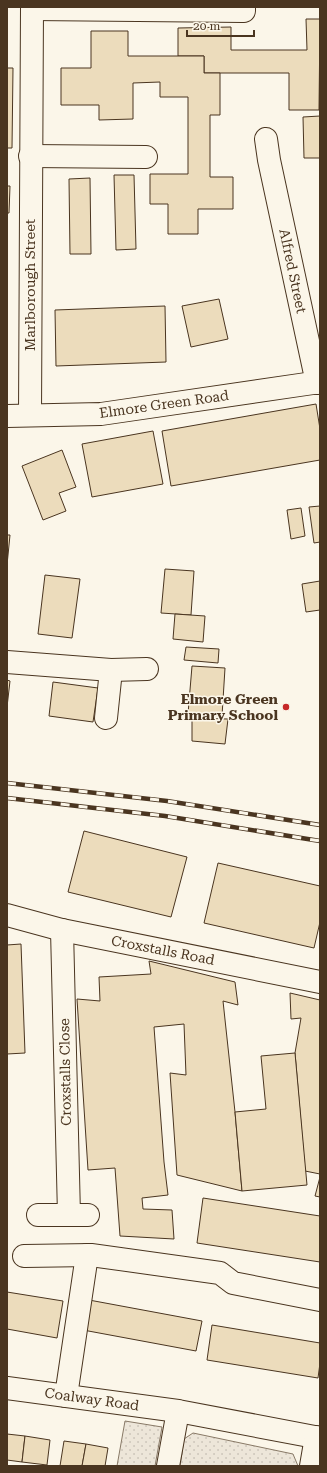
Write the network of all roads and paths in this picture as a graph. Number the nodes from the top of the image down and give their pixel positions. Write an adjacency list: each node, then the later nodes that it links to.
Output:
1 (244, 7): 2 (street, Marlborough Street)
2 (32, 8): 4 (street, Marlborough Street)
3 (263, 154): 6 (street, Alfred Street)
4 (30, 156): 5 (street); 7 (street, Marlborough Street)
5 (146, 157)
6 (318, 382): 7 (street, Elmore Green Road)
7 (30, 415): 8 (street, Elmore Green Road)
8 (7, 416)
9 (7, 662): 11 (street)
10 (147, 669): 11 (street)
11 (111, 670): 12 (street)
12 (106, 718)
13 (7, 915): 14 (street, Croxstalls Road)
14 (62, 930): 15 (street, Croxstalls Road); 16 (street, Croxstalls Close)
15 (320, 982)
16 (38, 1215)
17 (87, 1255): 18 (street); 19 (street); 21 (street)
18 (24, 1256)
19 (320, 1300)
20 (7, 1388): 21 (street, Coalway Road)
21 (66, 1396): 22 (street, Coalway Road)
22 (178, 1410): 23 (street, Coalway Road); 24 (street)
23 (318, 1438): 25 (street, Coalway Road)
24 (168, 1466)
25 (311, 1466)

